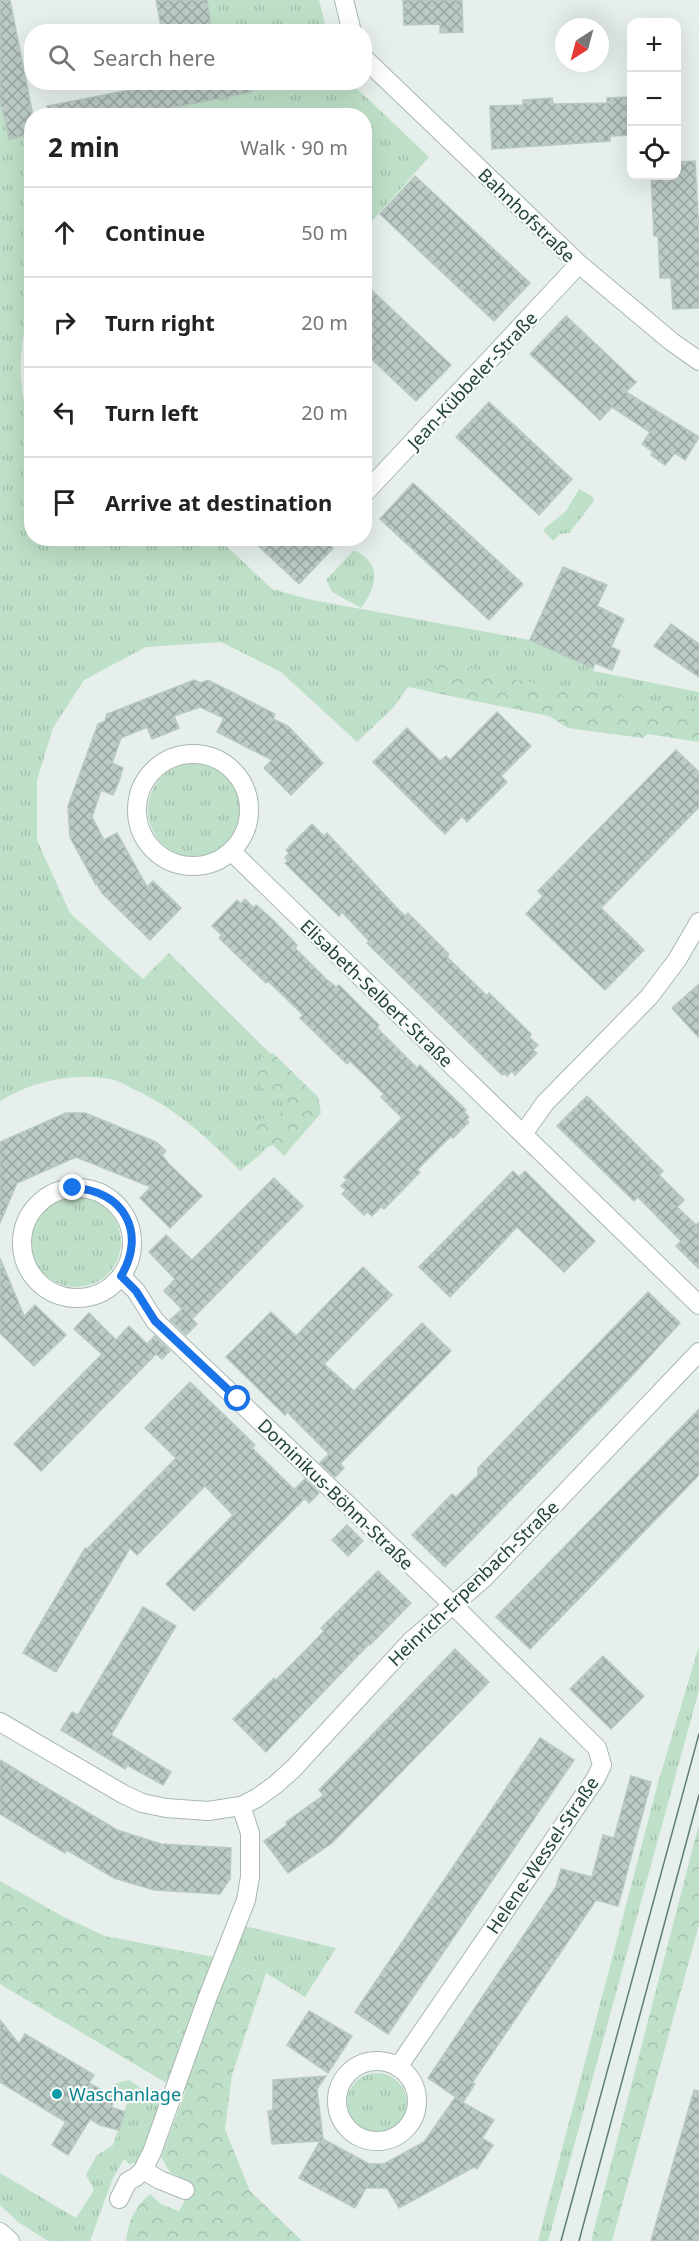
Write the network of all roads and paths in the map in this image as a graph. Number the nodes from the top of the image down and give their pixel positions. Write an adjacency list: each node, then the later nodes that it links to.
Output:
1 (344, 0): 2 (street)
2 (350, 24)
3 (372, 66): 4 (street, Bahnhofstraße)
4 (579, 264): 5 (street, Bahnhofstraße); 6 (street, Jean-Kübbeler-Straße)
5 (699, 361)
6 (372, 485)
7 (232, 852): 7 (street); 9 (street, Elisabeth-Selbert-Straße)
8 (699, 922): 9 (street)
9 (523, 1134): 11 (street, Elisabeth-Selbert-Straße)
10 (121, 1276): 10 (street); 13 (street, Dominikus-Böhm-Straße)
11 (699, 1305)
12 (699, 1353): 13 (street, Heinrich-Erpenbach-Straße)
13 (453, 1605): 15 (street, Heinrich-Erpenbach-Straße); 16 (street, Helene-Wessel-Straße)
14 (0, 1722): 15 (street, Heinrich-Erpenbach-Straße)
15 (241, 1806): 17 (street)
16 (398, 2067): 16 (street)
17 (143, 2170): 18 (street); 19 (street)
18 (184, 2190)
19 (119, 2199)
20 (0, 2232): 21 (street)
21 (10, 2241)

